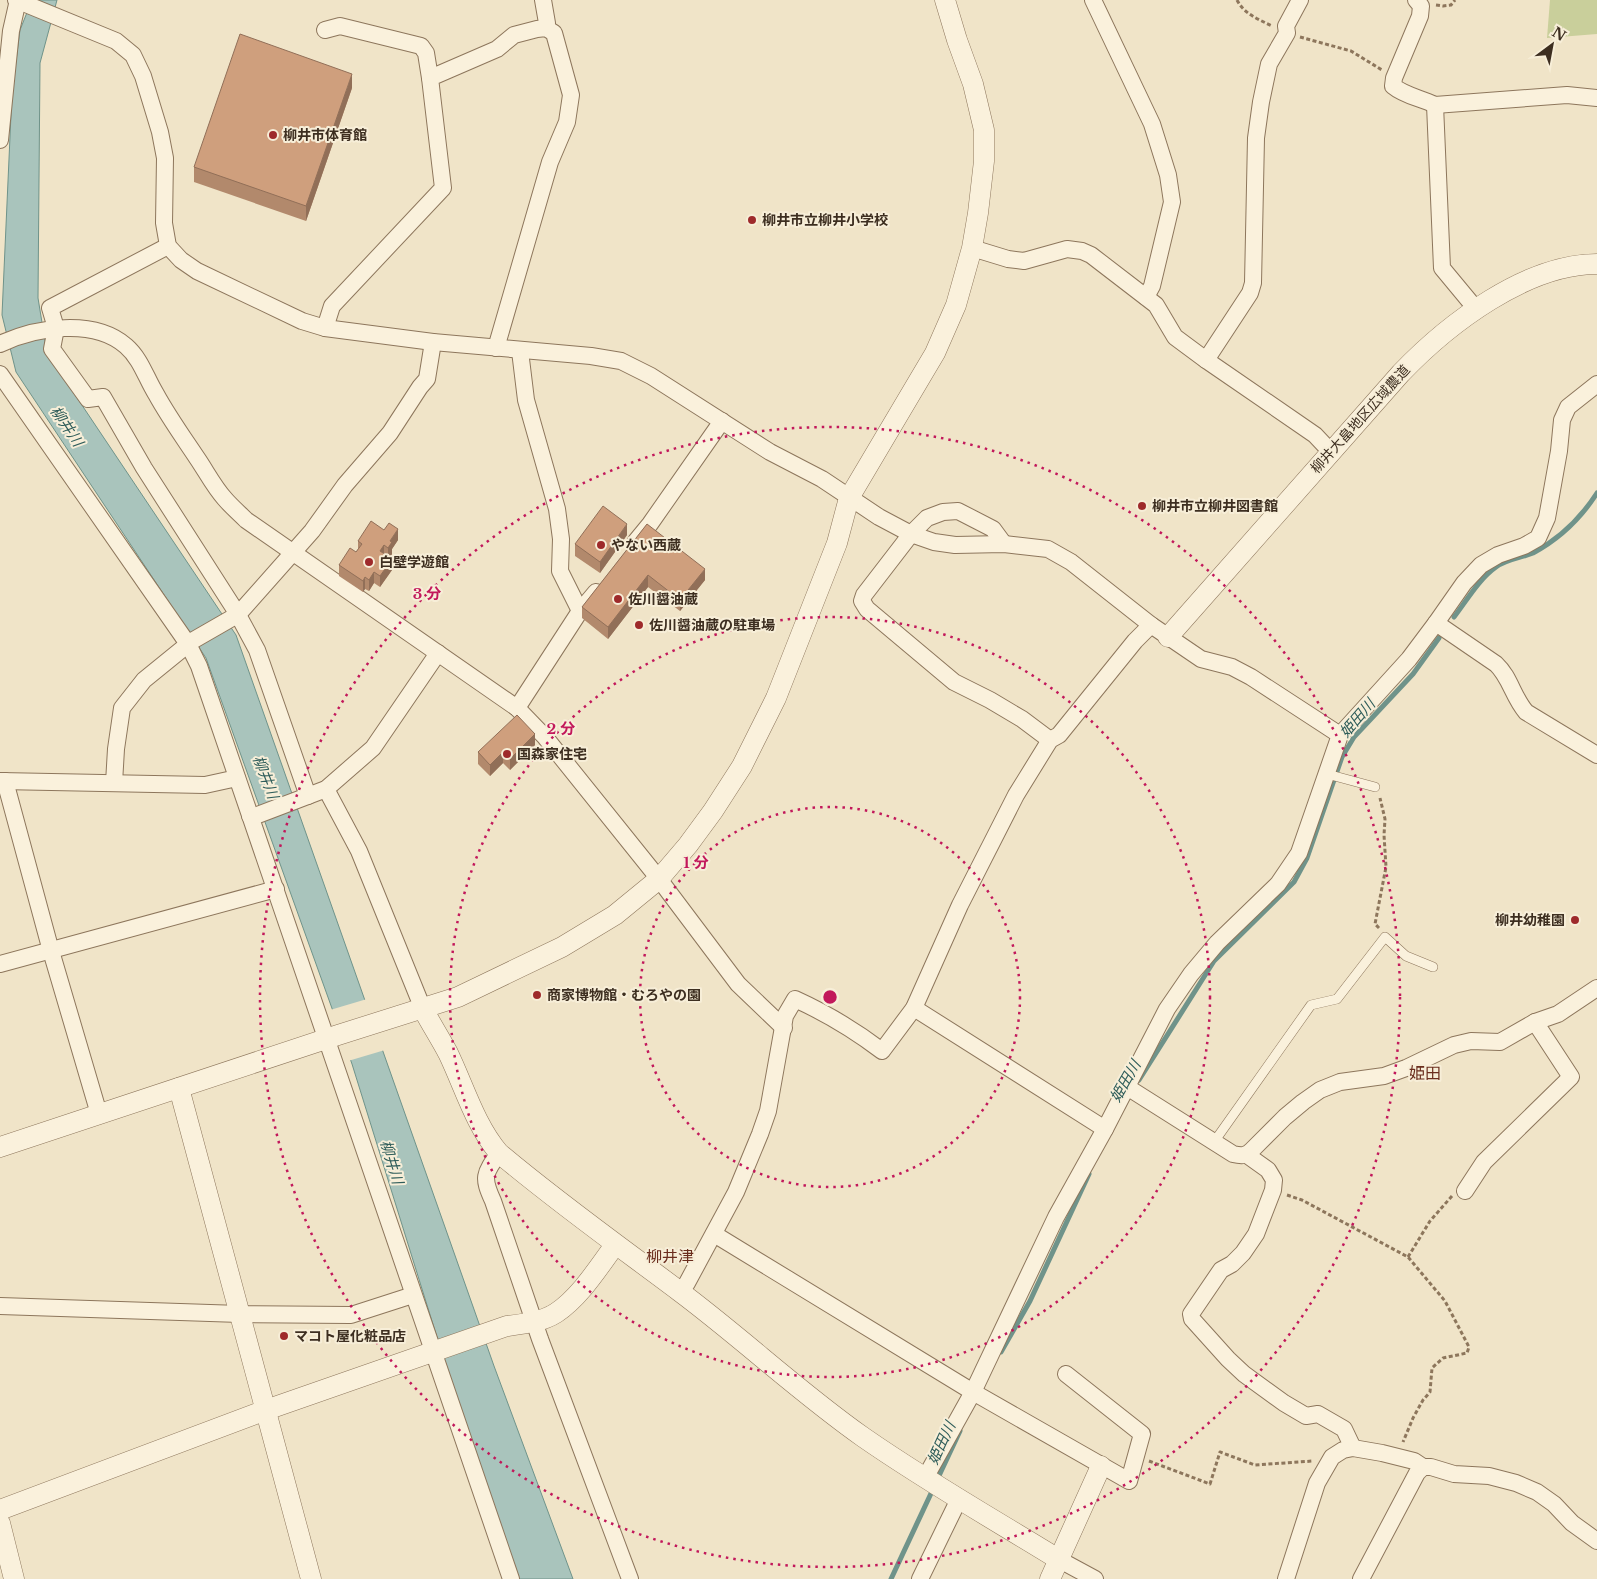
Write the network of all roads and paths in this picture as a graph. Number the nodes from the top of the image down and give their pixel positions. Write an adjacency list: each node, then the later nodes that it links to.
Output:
1 (544, 0): 9 (street)
2 (945, 0): 18 (street)
3 (1093, 0): 20 (street)
4 (1237, 0): 11 (path)
5 (1300, 0): 11 (street)
6 (1454, 0): 8 (path)
7 (20, 1): 16 (street); 17 (street)
8 (1419, 3): 13 (street)
9 (546, 28): 12 (street); 26 (street)
10 (325, 30): 12 (street)
11 (1287, 33): 13 (path); 28 (street)
12 (430, 78): 22 (street)
13 (1394, 78): 15 (street)
14 (1597, 98): 15 (street)
15 (1435, 105): 21 (street)
16 (0, 140)
17 (168, 246): 22 (street); 23 (street)
18 (972, 248): 20 (street); 33 (street)
19 (1597, 264): 21 (street, 柳井大畠地区広域農道)
20 (1146, 297): 28 (street)
21 (1476, 309): 32 (street, 柳井大畠地区広域農道)
22 (325, 328): 25 (street)
23 (52, 329): 24 (street); 36 (street); 40 (street)
24 (4, 342)
25 (433, 342): 26 (street); 36 (street)
26 (496, 348): 27 (street)
27 (520, 351): 31 (street); 39 (street)
28 (1206, 360): 32 (street)
29 (0, 374): 44 (street)
30 (1597, 384): 41 (street)
31 (722, 422): 33 (street); 37 (street)
32 (1331, 452): 43 (street, 柳井大畠地区広域農道)
33 (850, 498): 34 (street); 58 (street)
34 (911, 534): 35 (street); 35 (street); 48 (street)
35 (1004, 544): 42 (street)
36 (292, 552): 40 (street); 45 (street)
37 (627, 553)
38 (603, 582): 39 (street)
39 (580, 611): 46 (street)
40 (235, 616): 44 (street); 56 (street)
41 (1436, 623): 47 (street); 49 (street)
42 (1150, 625): 43 (street); 48 (street)
43 (1168, 637): 47 (street)
44 (190, 642): 51 (street); 53 (street)
45 (438, 653): 46 (street); 55 (street)
46 (517, 708): 58 (street)
47 (1340, 735): 50 (street)
48 (1050, 740): 65 (street)
49 (1597, 755)
50 (1326, 774): 54 (lane); 70 (street)
51 (237, 778): 53 (street); 57 (street)
52 (2, 781): 53 (street); 61 (street)
53 (114, 784)
54 (1375, 787): 60 (path)
55 (326, 789): 56 (street); 66 (street)
56 (303, 798): 57 (street)
57 (253, 816): 59 (street)
58 (660, 879): 66 (street); 68 (street)
59 (276, 889): 61 (street); 69 (street)
60 (1385, 937): 63 (lane); 74 (lane)
61 (51, 951): 62 (street); 72 (street)
62 (0, 964)
63 (1433, 967)
64 (1597, 988): 67 (street)
65 (914, 1008): 68 (street); 73 (street)
66 (423, 1009): 69 (street); 76 (street)
67 (1536, 1022): 77 (street); 78 (street)
68 (784, 1028): 81 (street)
69 (332, 1037): 71 (street); 85 (street)
70 (1128, 1087): 73 (street); 74 (street)
71 (179, 1088): 72 (street); 87 (street)
72 (99, 1114): 75 (street)
73 (1105, 1129): 91 (street)
74 (1214, 1142): 77 (street)
75 (0, 1147)
76 (499, 1153): 82 (street); 88 (street)
77 (1247, 1155): 79 (street)
78 (1474, 1176): 80 (street); 83 (path)
79 (1274, 1190): 83 (path); 93 (street)
80 (1465, 1190)
81 (714, 1234): 84 (street); 91 (street)
82 (615, 1245): 84 (street); 88 (street)
83 (1408, 1257): 94 (path)
84 (680, 1292): 99 (street)
85 (413, 1296): 87 (street); 89 (street)
86 (0, 1306): 87 (street)
87 (240, 1314): 92 (street)
88 (535, 1321): 89 (street); 108 (street)
89 (440, 1351): 92 (street); 107 (street)
90 (1066, 1374): 95 (street)
91 (973, 1392): 97 (street); 99 (street)
92 (266, 1410): 101 (street); 106 (street)
93 (1353, 1448): 94 (street); 96 (street)
94 (1397, 1456): 98 (street)
95 (1136, 1457): 96 (path); 97 (street)
96 (1328, 1462): 112 (street)
97 (1101, 1466): 104 (street)
98 (1423, 1467): 103 (street); 113 (street)
99 (932, 1482): 100 (street)
100 (959, 1499): 104 (street); 109 (street)
101 (0, 1510)
102 (0, 1523): 105 (street)
103 (1597, 1541)
104 (1058, 1559): 110 (street); 111 (street)
105 (14, 1579)
106 (311, 1579)
107 (510, 1579)
108 (630, 1579)
109 (920, 1579)
110 (1050, 1579)
111 (1095, 1579)
112 (1286, 1579)
113 (1361, 1579)

